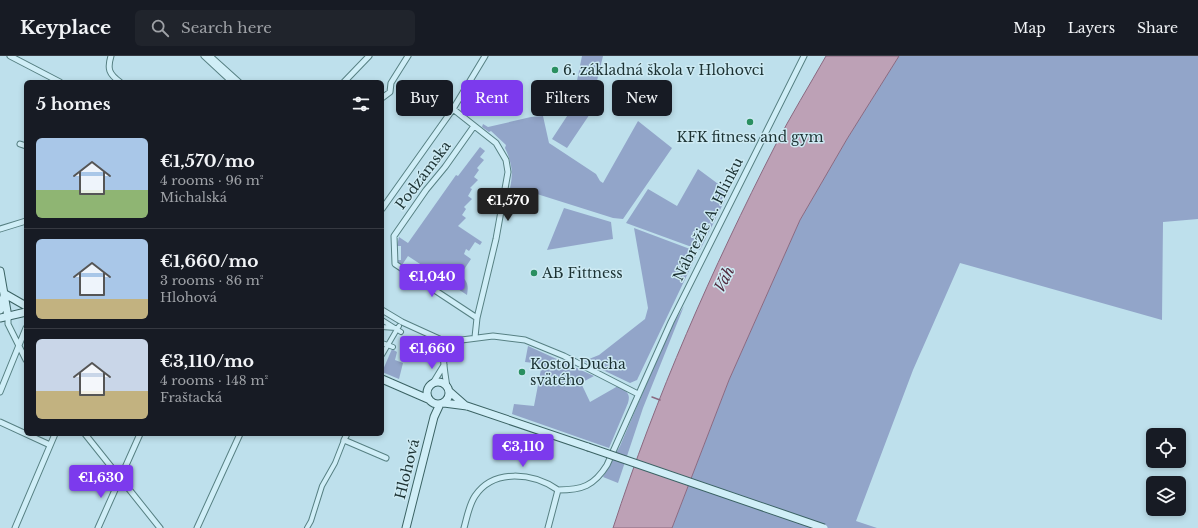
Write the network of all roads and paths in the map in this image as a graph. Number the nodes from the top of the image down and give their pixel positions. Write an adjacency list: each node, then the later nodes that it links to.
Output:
1 (10, 56): 9 (street)
2 (111, 56): 10 (street)
3 (204, 56): 11 (street)
4 (210, 56): 12 (street)
5 (369, 56): 13 (street)
6 (408, 56): 14 (street)
7 (485, 56): 15 (street, Podzámska)
8 (804, 56): 50 (street, Nábrežie A. Hlinku)
9 (56, 80)
10 (117, 80)
11 (230, 80)
12 (237, 80)
13 (346, 80)
14 (384, 96)
15 (453, 109): 17 (street)
16 (448, 116): 20 (street, Podzámska)
17 (474, 126): 31 (street); 31 (street, Podzámska)
18 (20, 144): 19 (street)
19 (24, 145)
20 (384, 206)
21 (24, 222): 22 (street)
22 (0, 229)
23 (0, 271): 24 (main road)
24 (5, 294): 25 (main road); 26 (main road); 29 (main road)
25 (24, 305)
26 (0, 310)
27 (384, 311): 37 (street)
28 (24, 313): 29 (main road)
29 (8, 317): 30 (main road); 41 (street)
30 (0, 318)
31 (477, 318): 36 (street)
32 (384, 321): 34 (street)
33 (384, 327): 34 (street)
34 (400, 329): 39 (street)
35 (24, 333): 41 (street)
36 (475, 337): 37 (street); 50 (street)
37 (446, 342): 44 (street)
38 (384, 343): 39 (street)
39 (389, 344): 40 (street); 42 (street)
40 (393, 347)
41 (18, 348): 43 (street); 49 (street)
42 (384, 352)
43 (24, 357)
44 (444, 364): 46 (street); 47 (street)
45 (384, 380): 48 (main road)
46 (431, 385): 47 (main road); 48 (main road); 51 (main road)
47 (448, 389): 52 (main road); 53 (main road)
48 (410, 391): 51 (main road)
49 (0, 392)
50 (638, 394): 67 (street, Nábrežie A. Hlinku)
51 (430, 401): 52 (main road); 54 (main road, Hlohová)
52 (442, 404): 53 (main road); 54 (main road, Hlohová)
53 (467, 406): 76 (main road, bridge)
54 (434, 416): 73 (main road, Hlohová)
55 (0, 422): 56 (street)
56 (24, 433)
57 (30, 436): 64 (street)
58 (54, 436): 64 (street)
59 (87, 436): 66 (street)
60 (139, 436): 66 (street)
61 (239, 436): 71 (street)
62 (346, 436): 63 (street)
63 (344, 440): 65 (street); 72 (street)
64 (50, 445): 68 (street)
65 (386, 458)
66 (120, 477): 69 (street); 70 (street)
67 (558, 490): 74 (street); 75 (street)
68 (15, 528)
69 (98, 528)
70 (160, 528)
71 (197, 528)
72 (307, 528)
73 (406, 528)
74 (464, 528)
75 (548, 528)
76 (824, 528)

